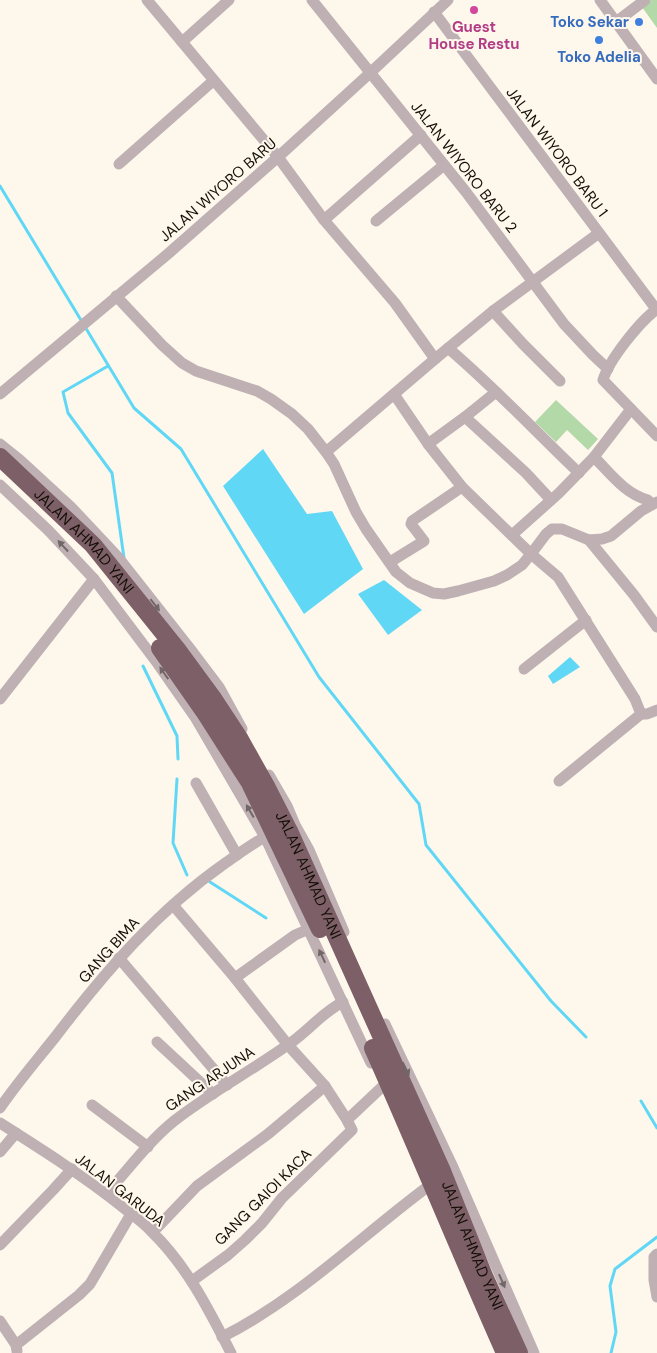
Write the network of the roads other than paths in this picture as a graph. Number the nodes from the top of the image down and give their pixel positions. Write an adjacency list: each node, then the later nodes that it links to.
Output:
1 (146, 0): 9 (street)
2 (229, 0): 9 (street)
3 (312, 0): 10 (street, JALAN WIYORO BARU 2)
4 (448, 0): 7 (street, JALAN WIYORO BARU)
5 (600, 0): 8 (street)
6 (645, 0): 8 (street)
7 (434, 12): 10 (street, JALAN WIYORO BARU); 19 (street, JALAN WIYORO BARU 1)
8 (616, 22): 11 (street)
9 (182, 42): 12 (street)
10 (370, 73): 13 (street, JALAN WIYORO BARU 2); 14 (street, JALAN WIYORO BARU)
11 (657, 79)
12 (214, 81): 14 (street); 15 (street)
13 (421, 135): 16 (street, JALAN WIYORO BARU 2); 17 (street)
14 (278, 157): 17 (street); 21 (street, JALAN WIYORO BARU)
15 (119, 164)
16 (444, 165): 18 (street); 20 (street, JALAN WIYORO BARU 2)
17 (324, 220): 25 (street)
18 (376, 221)
19 (599, 233): 20 (street); 22 (street, JALAN WIYORO BARU 1)
20 (532, 281): 23 (street); 26 (street, JALAN WIYORO BARU 2)
21 (116, 296): 29 (street, JALAN WIYORO BARU); 36 (street)
22 (657, 309): 26 (street)
23 (494, 311): 24 (street); 27 (street)
24 (448, 348): 25 (street); 28 (street)
25 (435, 359): 30 (street)
26 (608, 368): 31 (street)
27 (560, 380)
28 (496, 392): 32 (street); 40 (street)
29 (0, 394)
30 (394, 394): 35 (street); 36 (street)
31 (631, 409): 33 (street); 37 (street)
32 (465, 417): 35 (street); 43 (street)
33 (656, 433)
34 (0, 444): 96 (street, one-way to 96)
35 (428, 444): 42 (street)
36 (326, 452): 48 (street)
37 (594, 456): 40 (street); 44 (street)
38 (0, 457): 86 (highway, JALAN AHMAD YANI)
39 (0, 472): 73 (highway, JALAN AHMAD YANI)
40 (579, 472): 43 (street)
41 (0, 485): 49 (street, one-way to 41)
42 (462, 487): 45 (street); 48 (street)
43 (551, 500): 45 (street)
44 (653, 502): 46 (street)
45 (512, 535): 47 (street)
46 (589, 540): 47 (street); 51 (street)
47 (532, 554): 48 (street); 50 (street)
48 (390, 562)
49 (94, 579): 53 (street); 58 (street, one-way to 49)
50 (586, 620): 52 (street); 55 (street)
51 (657, 626)
52 (524, 669)
53 (0, 699)
54 (657, 710): 55 (street)
55 (641, 714): 56 (street)
56 (559, 781)
57 (196, 782): 59 (street)
58 (265, 837): 59 (street, GANG BIMA); 61 (street)
59 (237, 855): 60 (street, GANG BIMA)
60 (173, 905): 62 (street, GANG BIMA); 63 (street)
61 (309, 929): 63 (street); 64 (street, one-way to 61)
62 (119, 958): 67 (street); 72 (street, GANG BIMA)
63 (235, 978): 66 (street)
64 (343, 1002): 66 (street, GANG ARJUNA); 69 (street)
65 (157, 1042): 70 (street)
66 (288, 1045): 67 (street, GANG ARJUNA); 68 (street)
67 (227, 1085): 70 (street, GANG ARJUNA)
68 (324, 1086): 75 (street); 83 (street)
69 (382, 1087): 73 (street); 75 (street, GANG GAIOI KACA)
70 (213, 1094): 77 (street, GANG ARJUNA)
71 (92, 1105): 77 (street)
72 (0, 1108)
73 (397, 1110): 80 (street); 86 (highway, JALAN AHMAD YANI)
74 (0, 1124): 76 (street, JALAN GARUDA)
75 (349, 1125): 87 (street, GANG GAIOI KACA)
76 (16, 1134): 78 (street); 79 (street, JALAN GARUDA)
77 (148, 1147): 81 (street, GANG ARJUNA)
78 (0, 1152)
79 (72, 1169): 81 (street, JALAN GARUDA); 84 (street)
80 (426, 1188): 90 (street); 93 (street)
81 (106, 1194): 82 (street, JALAN GARUDA)
82 (131, 1214): 83 (street, JALAN GARUDA); 91 (street)
83 (153, 1232): 87 (street, JALAN GARUDA)
84 (0, 1245)
85 (657, 1254): 88 (street)
86 (478, 1278): 94 (highway, JALAN AHMAD YANI); 95 (highway, JALAN AHMAD YANI)
87 (192, 1281): 90 (street, JALAN GARUDA)
88 (657, 1297)
89 (0, 1321): 91 (street)
90 (222, 1337): 92 (street, JALAN GARUDA)
91 (16, 1349)
92 (231, 1353)
93 (497, 1353)
94 (505, 1353)
95 (519, 1353)
96 (534, 1353)

